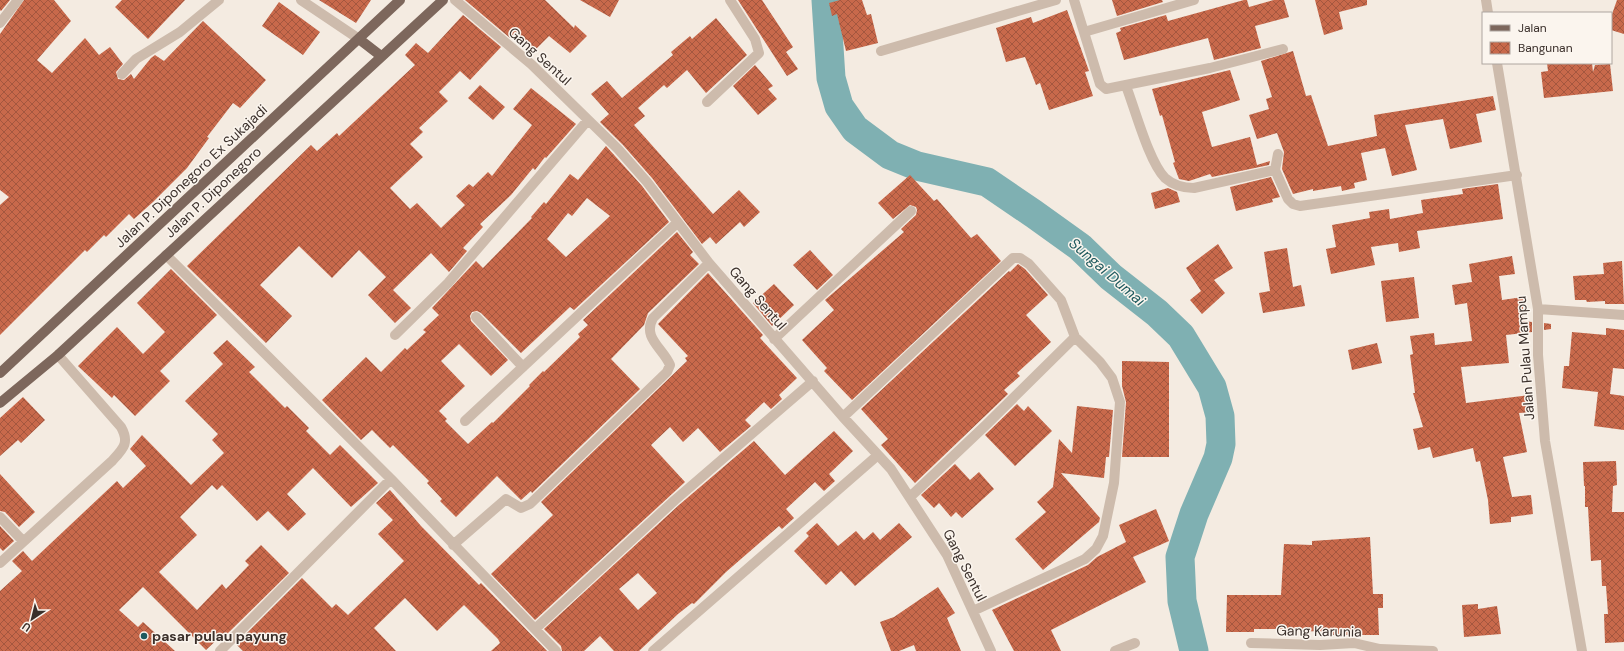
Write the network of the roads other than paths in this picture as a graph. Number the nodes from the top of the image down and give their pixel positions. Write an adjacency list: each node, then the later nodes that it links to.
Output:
1 (18, 0): 13 (street)
2 (219, 0): 20 (street)
3 (301, 0): 15 (street)
4 (400, 0): 15 (main road, Jalan P. Diponegoro Ex Sukajadi)
5 (443, 0): 18 (main road, Jalan P. Diponegoro)
6 (455, 0): 23 (street, Gang Sentul)
7 (730, 0): 22 (street)
8 (1056, 0): 17 (street)
9 (1074, 0): 14 (street)
10 (1194, 0): 14 (street)
11 (1486, 0): 12 (street)
12 (1488, 12)
13 (1, 19)
14 (1084, 32): 21 (street)
15 (359, 39): 18 (main road); 39 (main road, Jalan P. Diponegoro Ex Sukajadi)
16 (1283, 50): 21 (street)
17 (881, 52)
18 (382, 56): 29 (main road, Jalan P. Diponegoro)
19 (1497, 64): 26 (street, Jalan Pulau Mampu)
20 (122, 74)
21 (1126, 86): 25 (street)
22 (707, 102)
23 (588, 120): 28 (street, Gang Sentul); 34 (street)
24 (1278, 154): 25 (street)
25 (1275, 170): 26 (street)
26 (1517, 175): 31 (street, Jalan Pulau Mampu)
27 (911, 211): 36 (street)
28 (677, 223): 30 (street, Gang Sentul); 38 (street)
29 (166, 255): 37 (main road, Jalan P. Diponegoro); 45 (street)
30 (709, 263): 36 (street, Gang Sentul); 49 (street)
31 (1538, 309): 32 (street); 61 (street, Jalan Pulau Mampu)
32 (1624, 316)
33 (476, 317): 38 (street)
34 (395, 334)
35 (1075, 337): 42 (street); 46 (street); 51 (street)
36 (774, 339): 40 (street, Gang Sentul)
37 (58, 354): 41 (main road, Jalan P. Diponegoro); 48 (street)
38 (523, 367): 43 (street)
39 (0, 373)
40 (813, 381): 42 (street, Gang Sentul); 52 (street)
41 (0, 403)
42 (843, 417): 44 (street, Gang Sentul)
43 (465, 421)
44 (878, 455): 46 (street, Gang Sentul); 57 (street)
45 (391, 479): 49 (street); 55 (street)
46 (910, 496): 51 (street, Gang Sentul)
47 (0, 517): 48 (street)
48 (23, 541): 50 (street)
49 (453, 545): 52 (street)
50 (0, 563)
51 (973, 611): 58 (street, Gang Sentul)
52 (535, 629): 56 (street)
53 (1135, 643): 59 (street)
54 (1251, 643): 60 (street, Gang Karunia)
55 (220, 651)
56 (556, 651)
57 (653, 651)
58 (991, 651)
59 (1115, 651)
60 (1433, 651)
61 (1582, 651)

